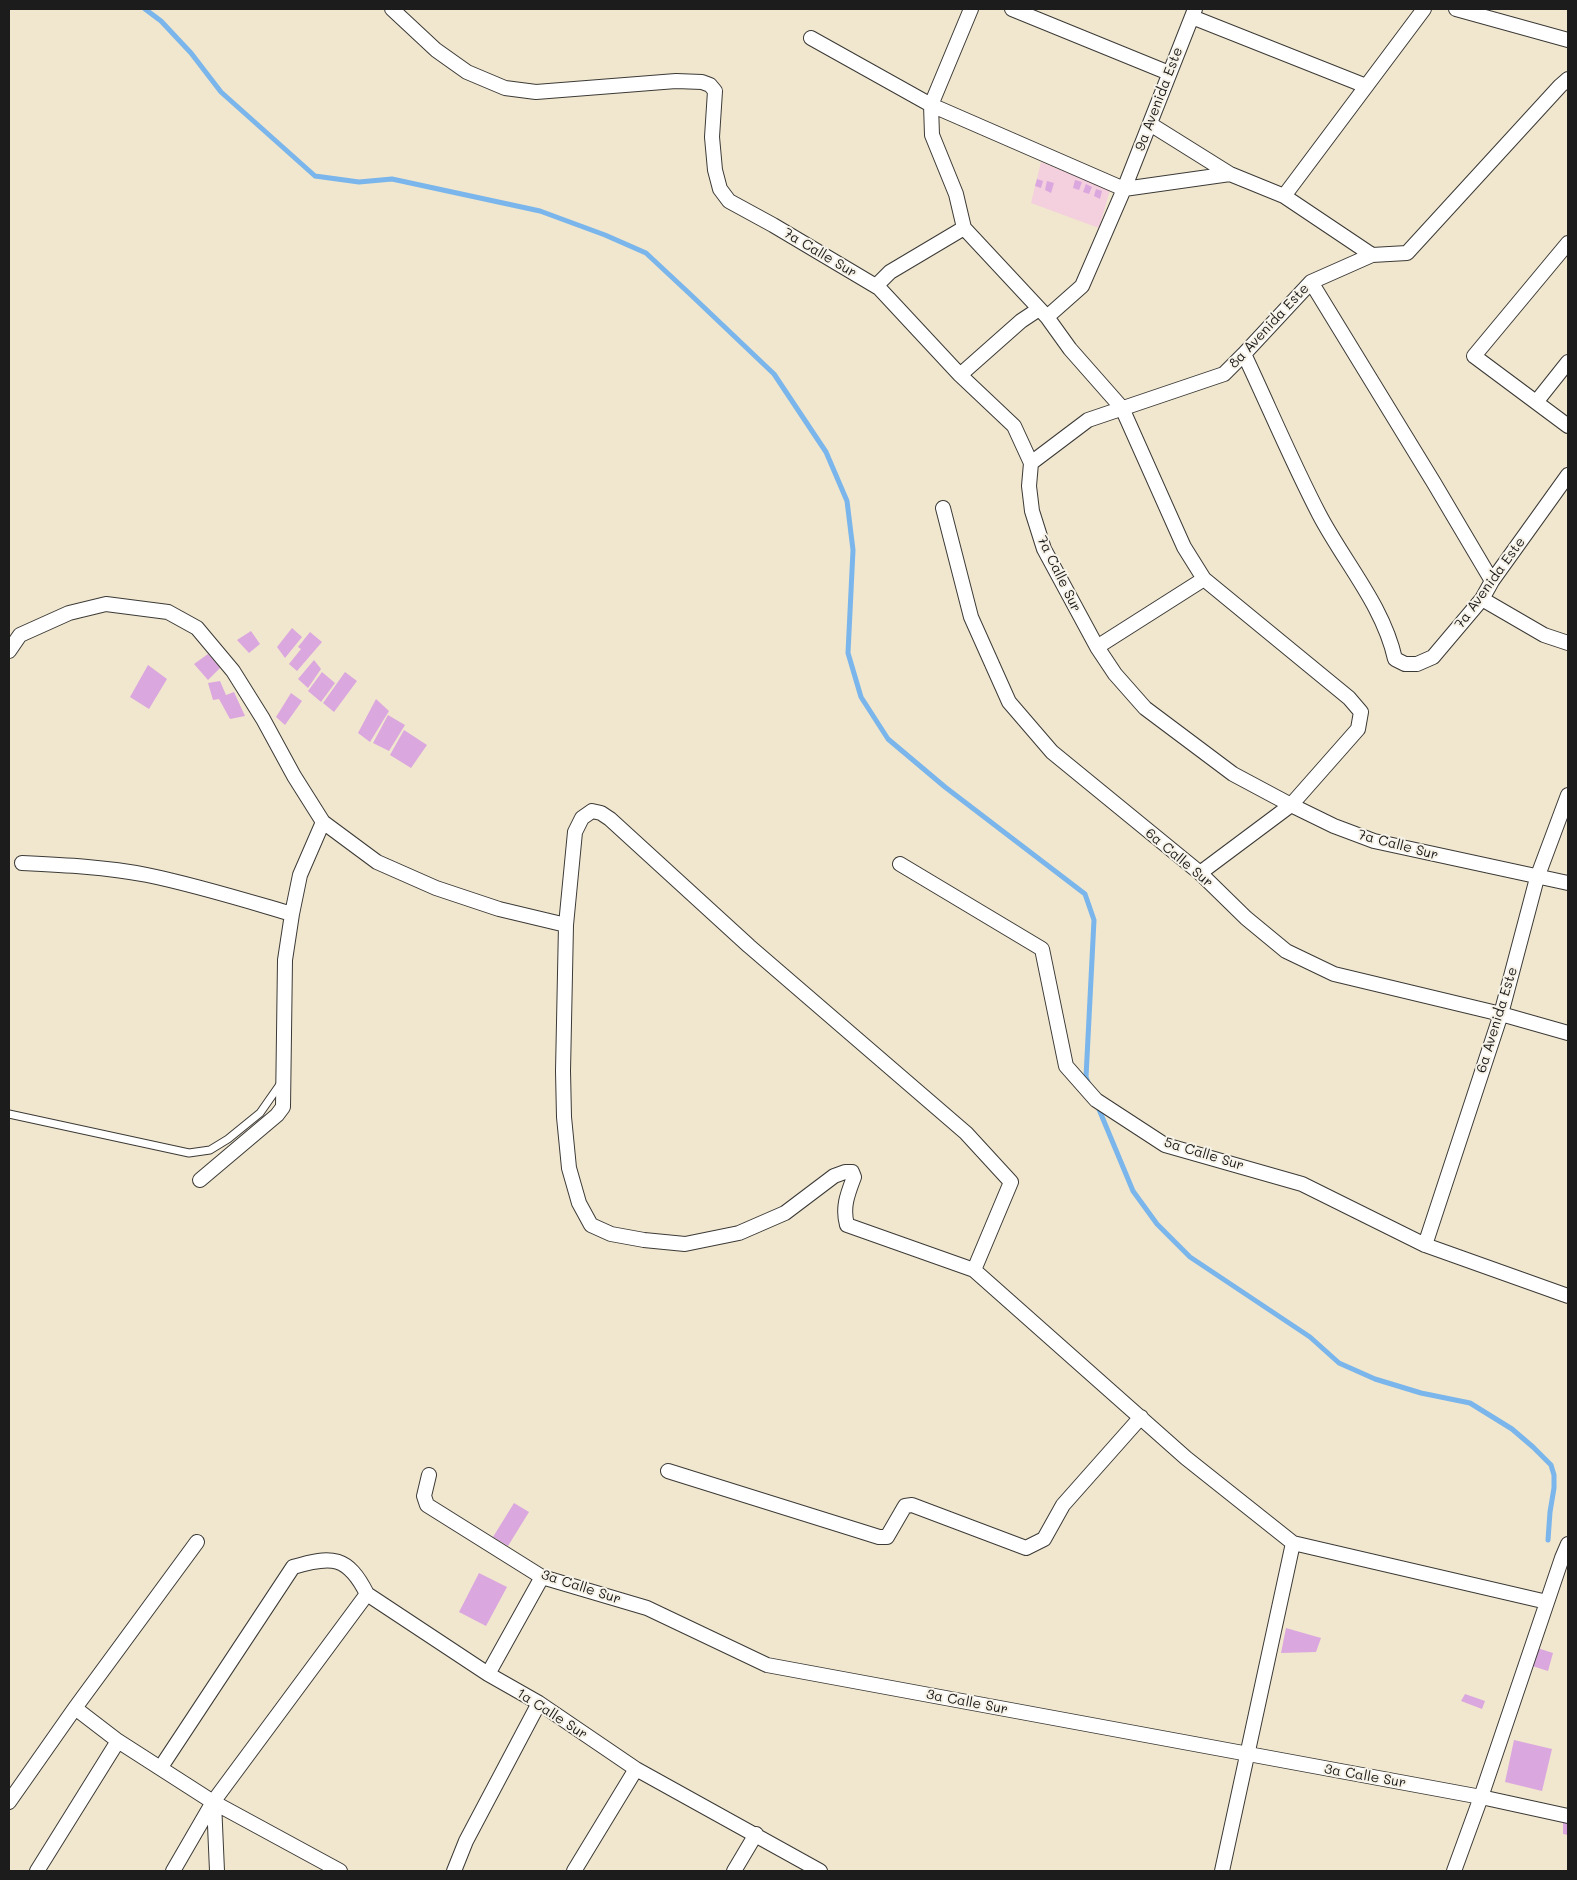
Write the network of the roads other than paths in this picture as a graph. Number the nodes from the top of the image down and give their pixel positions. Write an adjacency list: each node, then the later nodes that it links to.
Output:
1 (392, 9): 21 (street, 7a Calle Sur)
2 (972, 9): 12 (street)
3 (1012, 9): 9 (street)
4 (1424, 9): 11 (street)
5 (1456, 9): 8 (street)
6 (1194, 13): 9 (street, 9a Avenida Este); 11 (street)
7 (811, 38): 12 (street)
8 (1568, 40)
9 (1169, 73): 13 (street, 9a Avenida Este)
10 (1568, 79): 19 (street, 8a Avenida Este)
11 (1366, 86): 16 (street)
12 (931, 105): 15 (street); 17 (street)
13 (1150, 124): 14 (street); 15 (street, 9a Avenida Este)
14 (1230, 174): 15 (street); 16 (street)
15 (1124, 189): 22 (street, 9a Avenida Este)
16 (1284, 196): 19 (street)
17 (968, 232): 21 (street); 22 (street)
18 (1568, 243): 26 (street)
19 (1372, 255): 20 (street, 8a Avenida Este)
20 (1311, 282): 23 (street, 8a Avenida Este); 33 (street)
21 (876, 286): 25 (street, 7a Calle Sur)
22 (1043, 313): 25 (street, 9a Avenida Este); 27 (street)
23 (1244, 354): 27 (street, 8a Avenida Este); 34 (street, 7a Avenida Este)
24 (1568, 362): 26 (street)
25 (960, 375): 29 (street, 7a Calle Sur)
26 (1537, 402): 28 (street)
27 (1122, 408): 29 (street, 8a Avenida Este); 32 (street)
28 (1568, 426)
29 (1031, 463): 36 (street, 7a Calle Sur)
30 (1568, 475): 33 (street, 7a Avenida Este)
31 (943, 508): 43 (street, 6a Calle Sur)
32 (1204, 579): 36 (street); 39 (street)
33 (1492, 581): 34 (street, 7a Avenida Este)
34 (1482, 598): 35 (street)
35 (1568, 643)
36 (1097, 647): 39 (street, 7a Calle Sur)
37 (9, 651): 40 (street)
38 (1568, 795): 44 (street, 6a Avenida Este)
39 (1291, 805): 43 (street); 44 (street, 7a Calle Sur)
40 (323, 822): 46 (street); 47 (street)
41 (22, 863): 46 (street)
42 (900, 864): 53 (street, 5a Calle Sur)
43 (1200, 873): 48 (street, 6a Calle Sur)
44 (1537, 878): 45 (street, 7a Calle Sur); 48 (street, 6a Avenida Este)
45 (1568, 883)
46 (292, 914): 50 (street)
47 (566, 925): 54 (street); 54 (street)
48 (1501, 1014): 49 (street, 6a Calle Sur); 53 (street, 6a Avenida Este)
49 (1568, 1033)
50 (284, 1079): 51 (lane); 52 (street)
51 (9, 1114)
52 (200, 1180)
53 (1425, 1245): 55 (street, 5a Calle Sur)
54 (974, 1270): 56 (street)
55 (1568, 1296)
56 (1141, 1417): 57 (street); 60 (street)
57 (668, 1471)
58 (429, 1476): 63 (street, 3a Calle Sur)
59 (197, 1542): 68 (street)
60 (1293, 1543): 65 (street); 70 (street)
61 (1568, 1544): 62 (street)
62 (1565, 1559): 65 (street)
63 (542, 1577): 66 (street); 70 (street, 3a Calle Sur)
64 (368, 1594): 66 (street, 1a Calle Sur); 71 (street, 1a Calle Sur); 75 (street)
65 (1547, 1602): 73 (street)
66 (488, 1674): 67 (street, 1a Calle Sur)
67 (539, 1703): 72 (street, 1a Calle Sur); 82 (street)
68 (75, 1708): 69 (street); 74 (street)
69 (118, 1741): 71 (street); 78 (street)
70 (1246, 1754): 73 (street, 3a Calle Sur); 86 (street)
71 (161, 1768): 75 (street)
72 (636, 1769): 77 (street, 1a Calle Sur); 83 (street)
73 (1481, 1798): 76 (street, 3a Calle Sur); 87 (street)
74 (9, 1802)
75 (214, 1802): 79 (street); 80 (street); 81 (street)
76 (1568, 1816)
77 (756, 1834): 84 (street); 85 (street, 1a Calle Sur)
78 (37, 1871)
79 (173, 1871)
80 (218, 1871)
81 (340, 1871)
82 (454, 1871)
83 (574, 1871)
84 (734, 1871)
85 (820, 1871)
86 (1222, 1871)
87 (1454, 1871)

